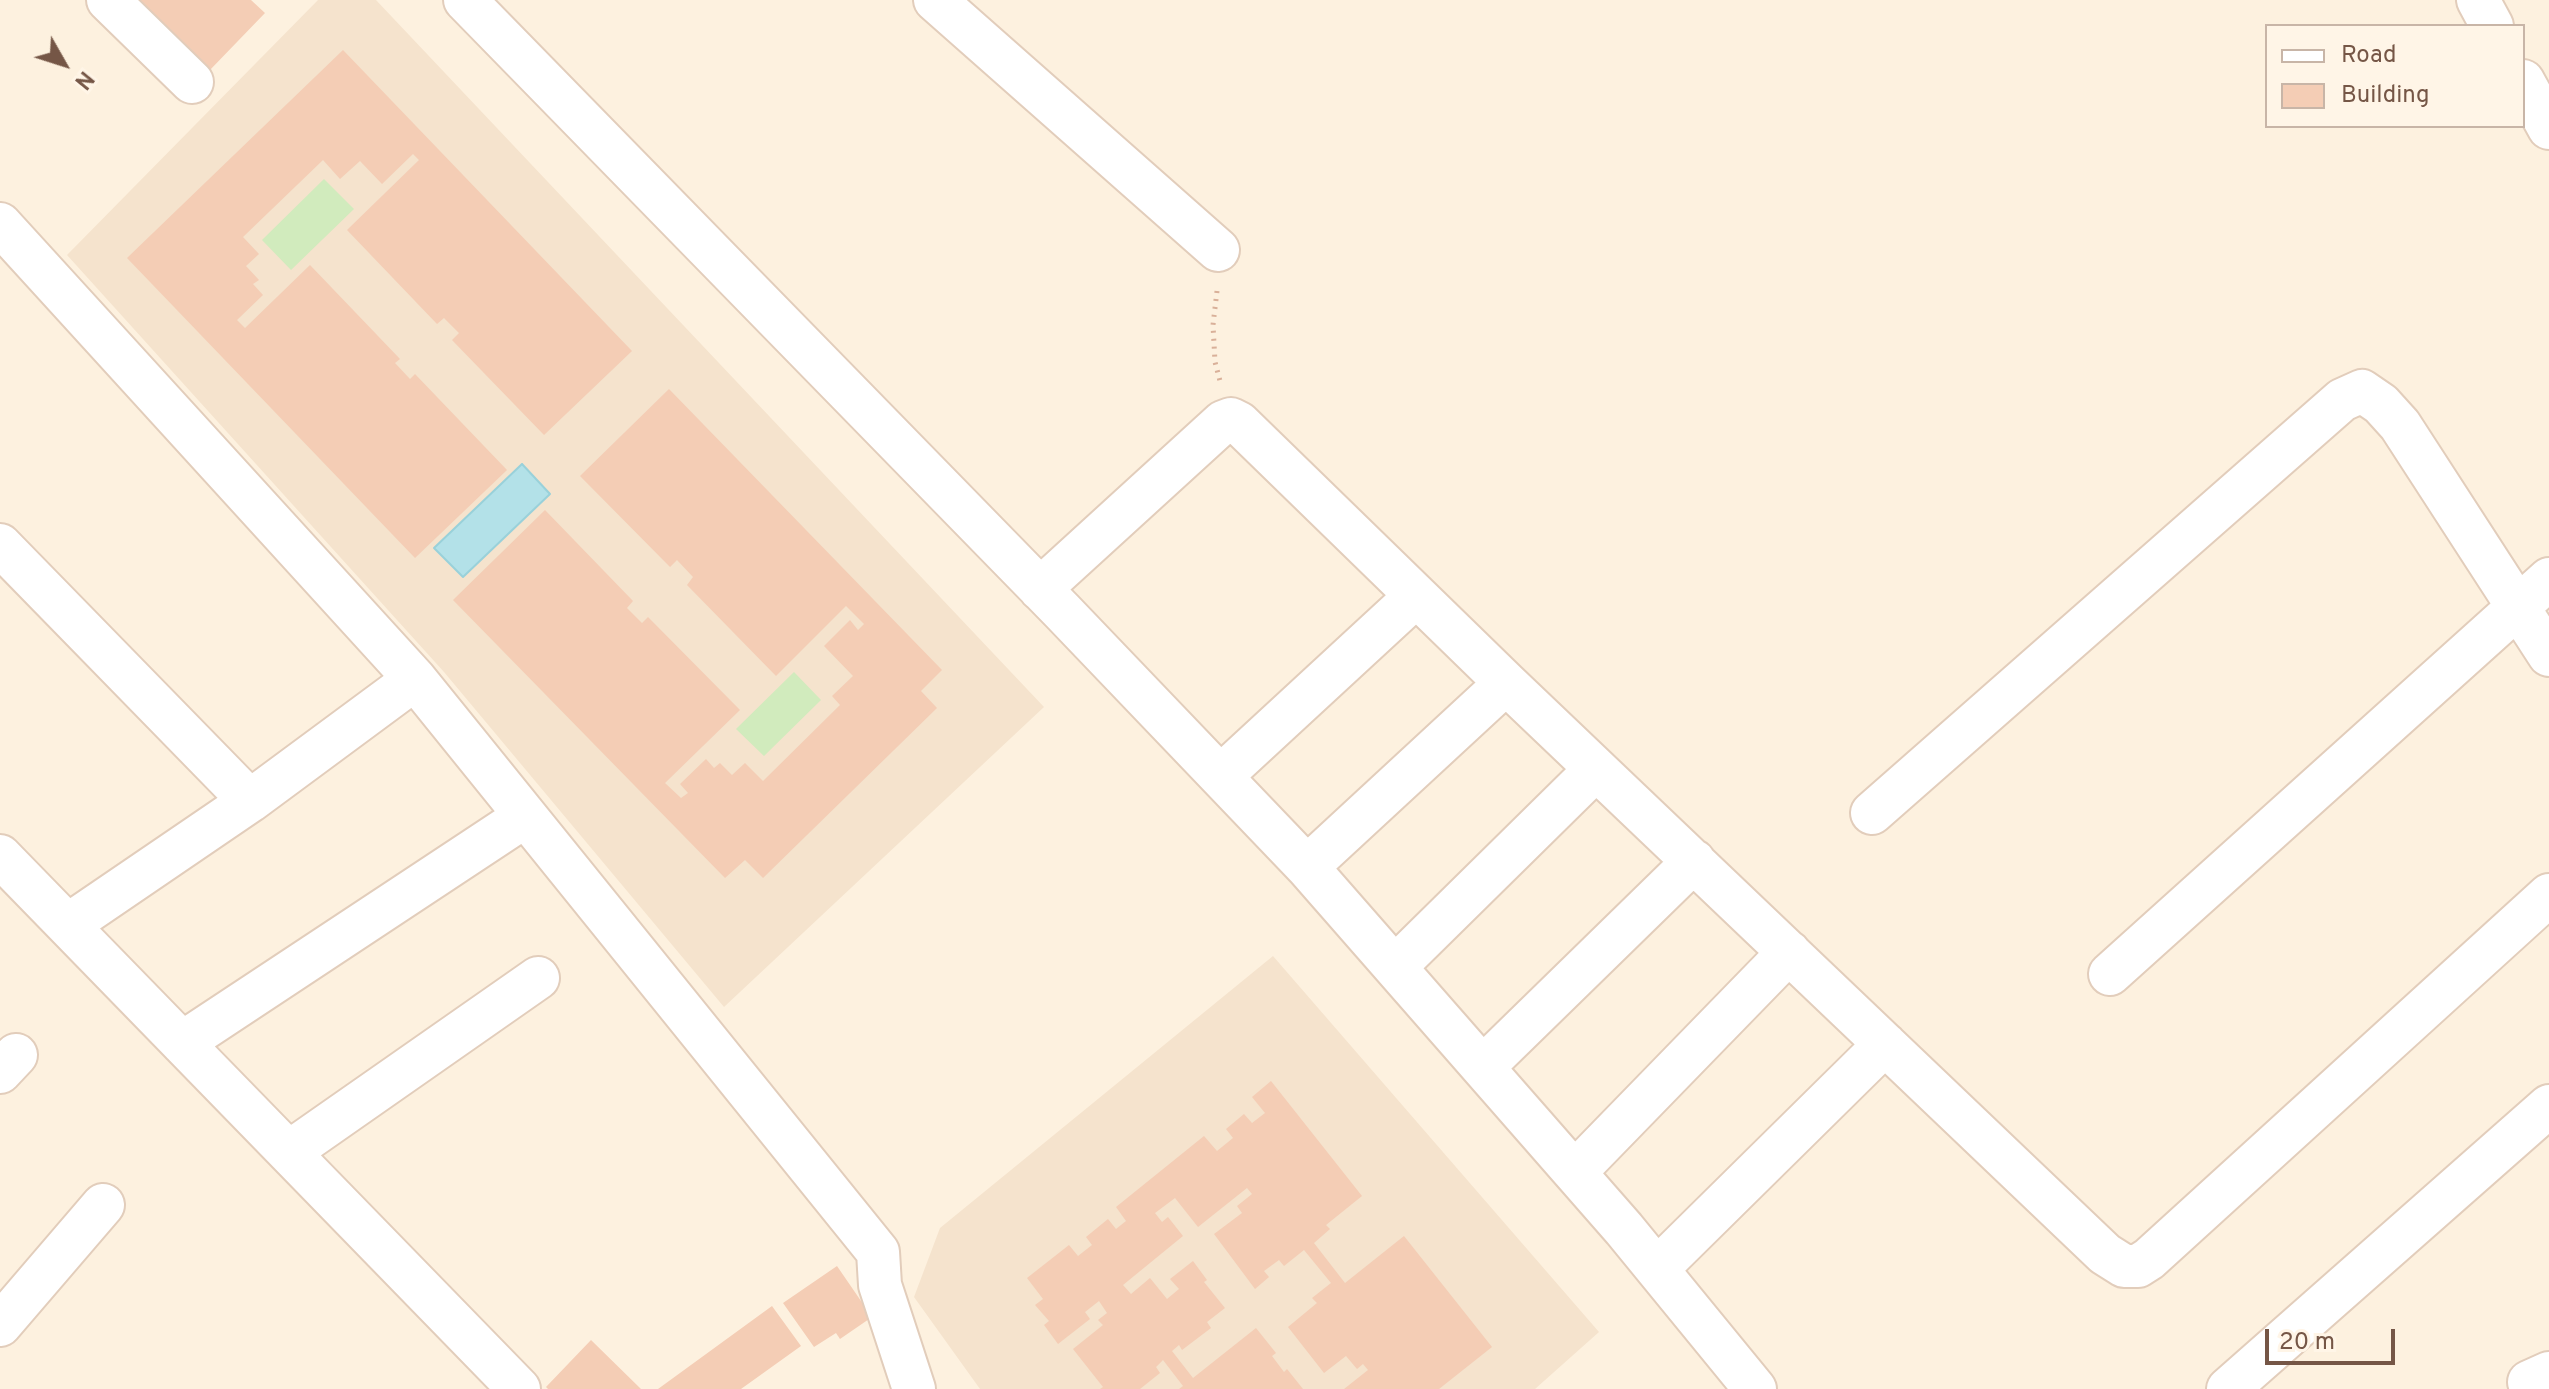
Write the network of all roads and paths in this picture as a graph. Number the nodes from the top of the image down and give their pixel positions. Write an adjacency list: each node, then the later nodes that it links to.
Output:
1 (108, 0): 6 (street)
2 (465, 0): 13 (street)
3 (935, 0): 10 (street)
4 (2478, 0): 5 (street)
5 (2491, 24)
6 (192, 82)
7 (2525, 85): 8 (street)
8 (2549, 128)
9 (0, 224): 17 (street)
10 (1218, 250): 11 (path)
11 (1231, 419): 13 (street); 15 (street)
12 (0, 545): 21 (street)
13 (1040, 589): 20 (street)
14 (2534, 593): 16 (street); 22 (street); 31 (street)
15 (1416, 596): 18 (street); 20 (street)
16 (2549, 655)
17 (415, 679): 21 (street); 23 (street)
18 (1506, 683): 19 (street); 26 (street)
19 (1596, 769): 25 (street); 30 (street)
20 (1221, 776): 26 (street)
21 (250, 801): 28 (street)
22 (1872, 813)
23 (524, 817): 33 (street); 43 (street)
24 (0, 856): 28 (street)
25 (1694, 861): 29 (street); 35 (street)
26 (1307, 867): 30 (street)
27 (2549, 895): 34 (street)
28 (68, 925): 33 (street)
29 (1789, 952): 34 (street); 38 (street)
30 (1396, 966): 35 (street)
31 (2110, 974)
32 (538, 978): 37 (street)
33 (182, 1043): 37 (street)
34 (1885, 1044): 40 (street)
35 (1484, 1066): 38 (street)
36 (2549, 1106): 45 (street)
37 (289, 1152): 42 (street)
38 (1575, 1172): 40 (street)
39 (103, 1205): 41 (street)
40 (1657, 1269): 44 (street)
41 (0, 1325)
42 (519, 1389)
43 (914, 1389)
44 (1755, 1389)
45 (2228, 1389)

